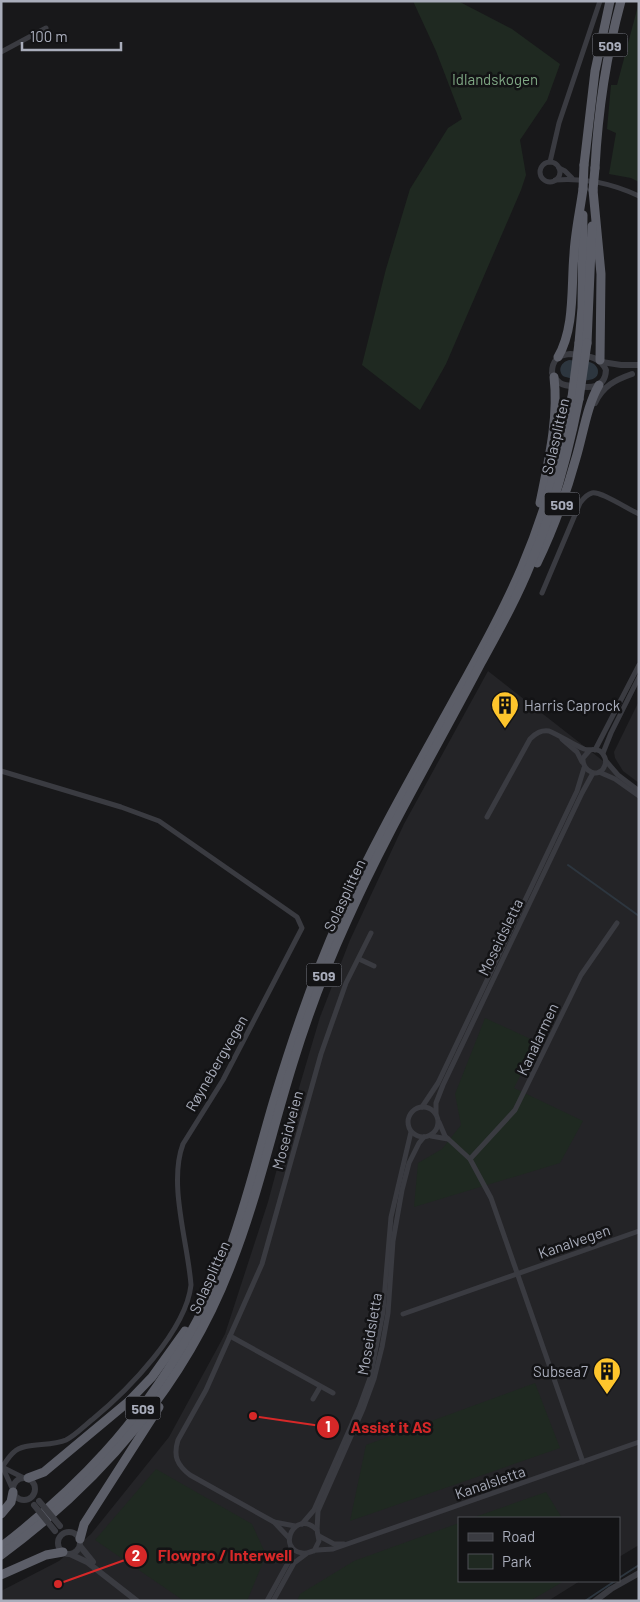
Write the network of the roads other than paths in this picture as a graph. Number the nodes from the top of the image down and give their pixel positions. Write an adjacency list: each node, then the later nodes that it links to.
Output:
1 (600, 1): 6 (street)
2 (610, 1): 10 (highway, 509, bridge)
3 (620, 1): 11 (highway, 509, bridge)
4 (46, 28): 5 (street)
5 (1, 52)
6 (550, 162): 7 (street); 9 (street)
7 (559, 168): 8 (street); 9 (street)
8 (572, 178): 9 (street); 12 (street)
9 (555, 180)
10 (583, 189): 13 (highway, Solasplitten / 509); 14 (highway, 509)
11 (593, 190): 13 (highway, Solasplitten / 509); 15 (highway, 509)
12 (639, 196)
13 (583, 343): 20 (highway, Solasplitten / 509, bridge)
14 (558, 357): 15 (street); 18 (street)
15 (601, 361): 16 (street); 19 (street)
16 (639, 365)
17 (635, 374): 19 (street); 21 (street)
18 (554, 377): 19 (street); 23 (highway, 509)
19 (601, 383): 21 (highway, 509)
20 (575, 398): 23 (highway, Solasplitten / 509); 25 (highway, Solasplitten / 509)
21 (586, 426): 25 (highway, 509)
22 (639, 514): 24 (street)
23 (521, 570): 54 (highway, Solasplitten / 509)
24 (542, 593)
25 (507, 615): 57 (highway, Solasplitten / 509)
26 (639, 665): 29 (street)
27 (639, 676): 31 (street)
28 (558, 735): 30 (street); 33 (street); 39 (street)
29 (595, 750): 30 (street); 31 (street)
30 (589, 751): 33 (street)
31 (602, 753): 32 (street)
32 (606, 760): 36 (street); 37 (street)
33 (582, 762): 34 (street)
34 (584, 768): 36 (street); 44 (street, Moseidsletta)
35 (1, 771): 63 (street, Røynebergvegen)
36 (596, 772): 38 (street); 45 (street, Moseidsletta)
37 (639, 791)
38 (639, 796)
39 (486, 817)
40 (617, 922): 51 (street, Kanalarmen)
41 (371, 933): 42 (street, Moseidveien)
42 (359, 959): 43 (street); 56 (street, Moseidveien)
43 (374, 966)
44 (422, 1107): 45 (street); 47 (street)
45 (436, 1114): 46 (street)
46 (439, 1122): 48 (street); 50 (street)
47 (412, 1132): 49 (street); 71 (street, Moseidsletta)
48 (431, 1136): 49 (street); 50 (street)
49 (424, 1137): 75 (street, Moseidsletta)
50 (450, 1141): 51 (street)
51 (470, 1160): 53 (street)
52 (639, 1232): 53 (street, Kanalvegen)
53 (518, 1274): 55 (street); 62 (street)
54 (213, 1289): 64 (highway, 509); 81 (highway, Solasplitten / 509)
55 (403, 1314)
56 (230, 1336): 58 (street); 70 (street, Moseidveien)
57 (182, 1363): 78 (highway, 509); 85 (highway, Solasplitten / 509)
58 (320, 1387): 59 (street); 60 (street)
59 (333, 1393)
60 (313, 1399)
61 (639, 1442): 62 (street, Kanalsletta)
62 (583, 1462): 79 (street, Kanalsletta)
63 (2, 1467): 64 (street); 65 (street)
64 (26, 1478): 65 (street); 66 (street)
65 (13, 1490): 67 (street); 69 (highway)
66 (35, 1492): 67 (street); 68 (street)
67 (26, 1500): 68 (street)
68 (36, 1503): 73 (street, bridge)
69 (1, 1514)
70 (274, 1522): 72 (street); 76 (street)
71 (302, 1524): 72 (street); 75 (street)
72 (295, 1526): 76 (street)
73 (58, 1529): 74 (street); 77 (street)
74 (65, 1532): 77 (street); 78 (street)
75 (318, 1533): 79 (street); 82 (street)
76 (289, 1538): 80 (street)
77 (59, 1539): 83 (street)
78 (80, 1542): 83 (street); 88 (street)
79 (350, 1545): 82 (street, Kanalsletta)
80 (291, 1546): 84 (street); 90 (street)
81 (1, 1547)
82 (314, 1550): 84 (street)
83 (66, 1553): 87 (highway); 88 (street)
84 (306, 1554): 91 (street)
85 (1, 1555)
86 (639, 1573): 92 (street)
87 (1, 1575)
88 (119, 1588): 89 (street)
89 (137, 1601)
90 (267, 1601)
91 (273, 1601)
92 (595, 1601)

